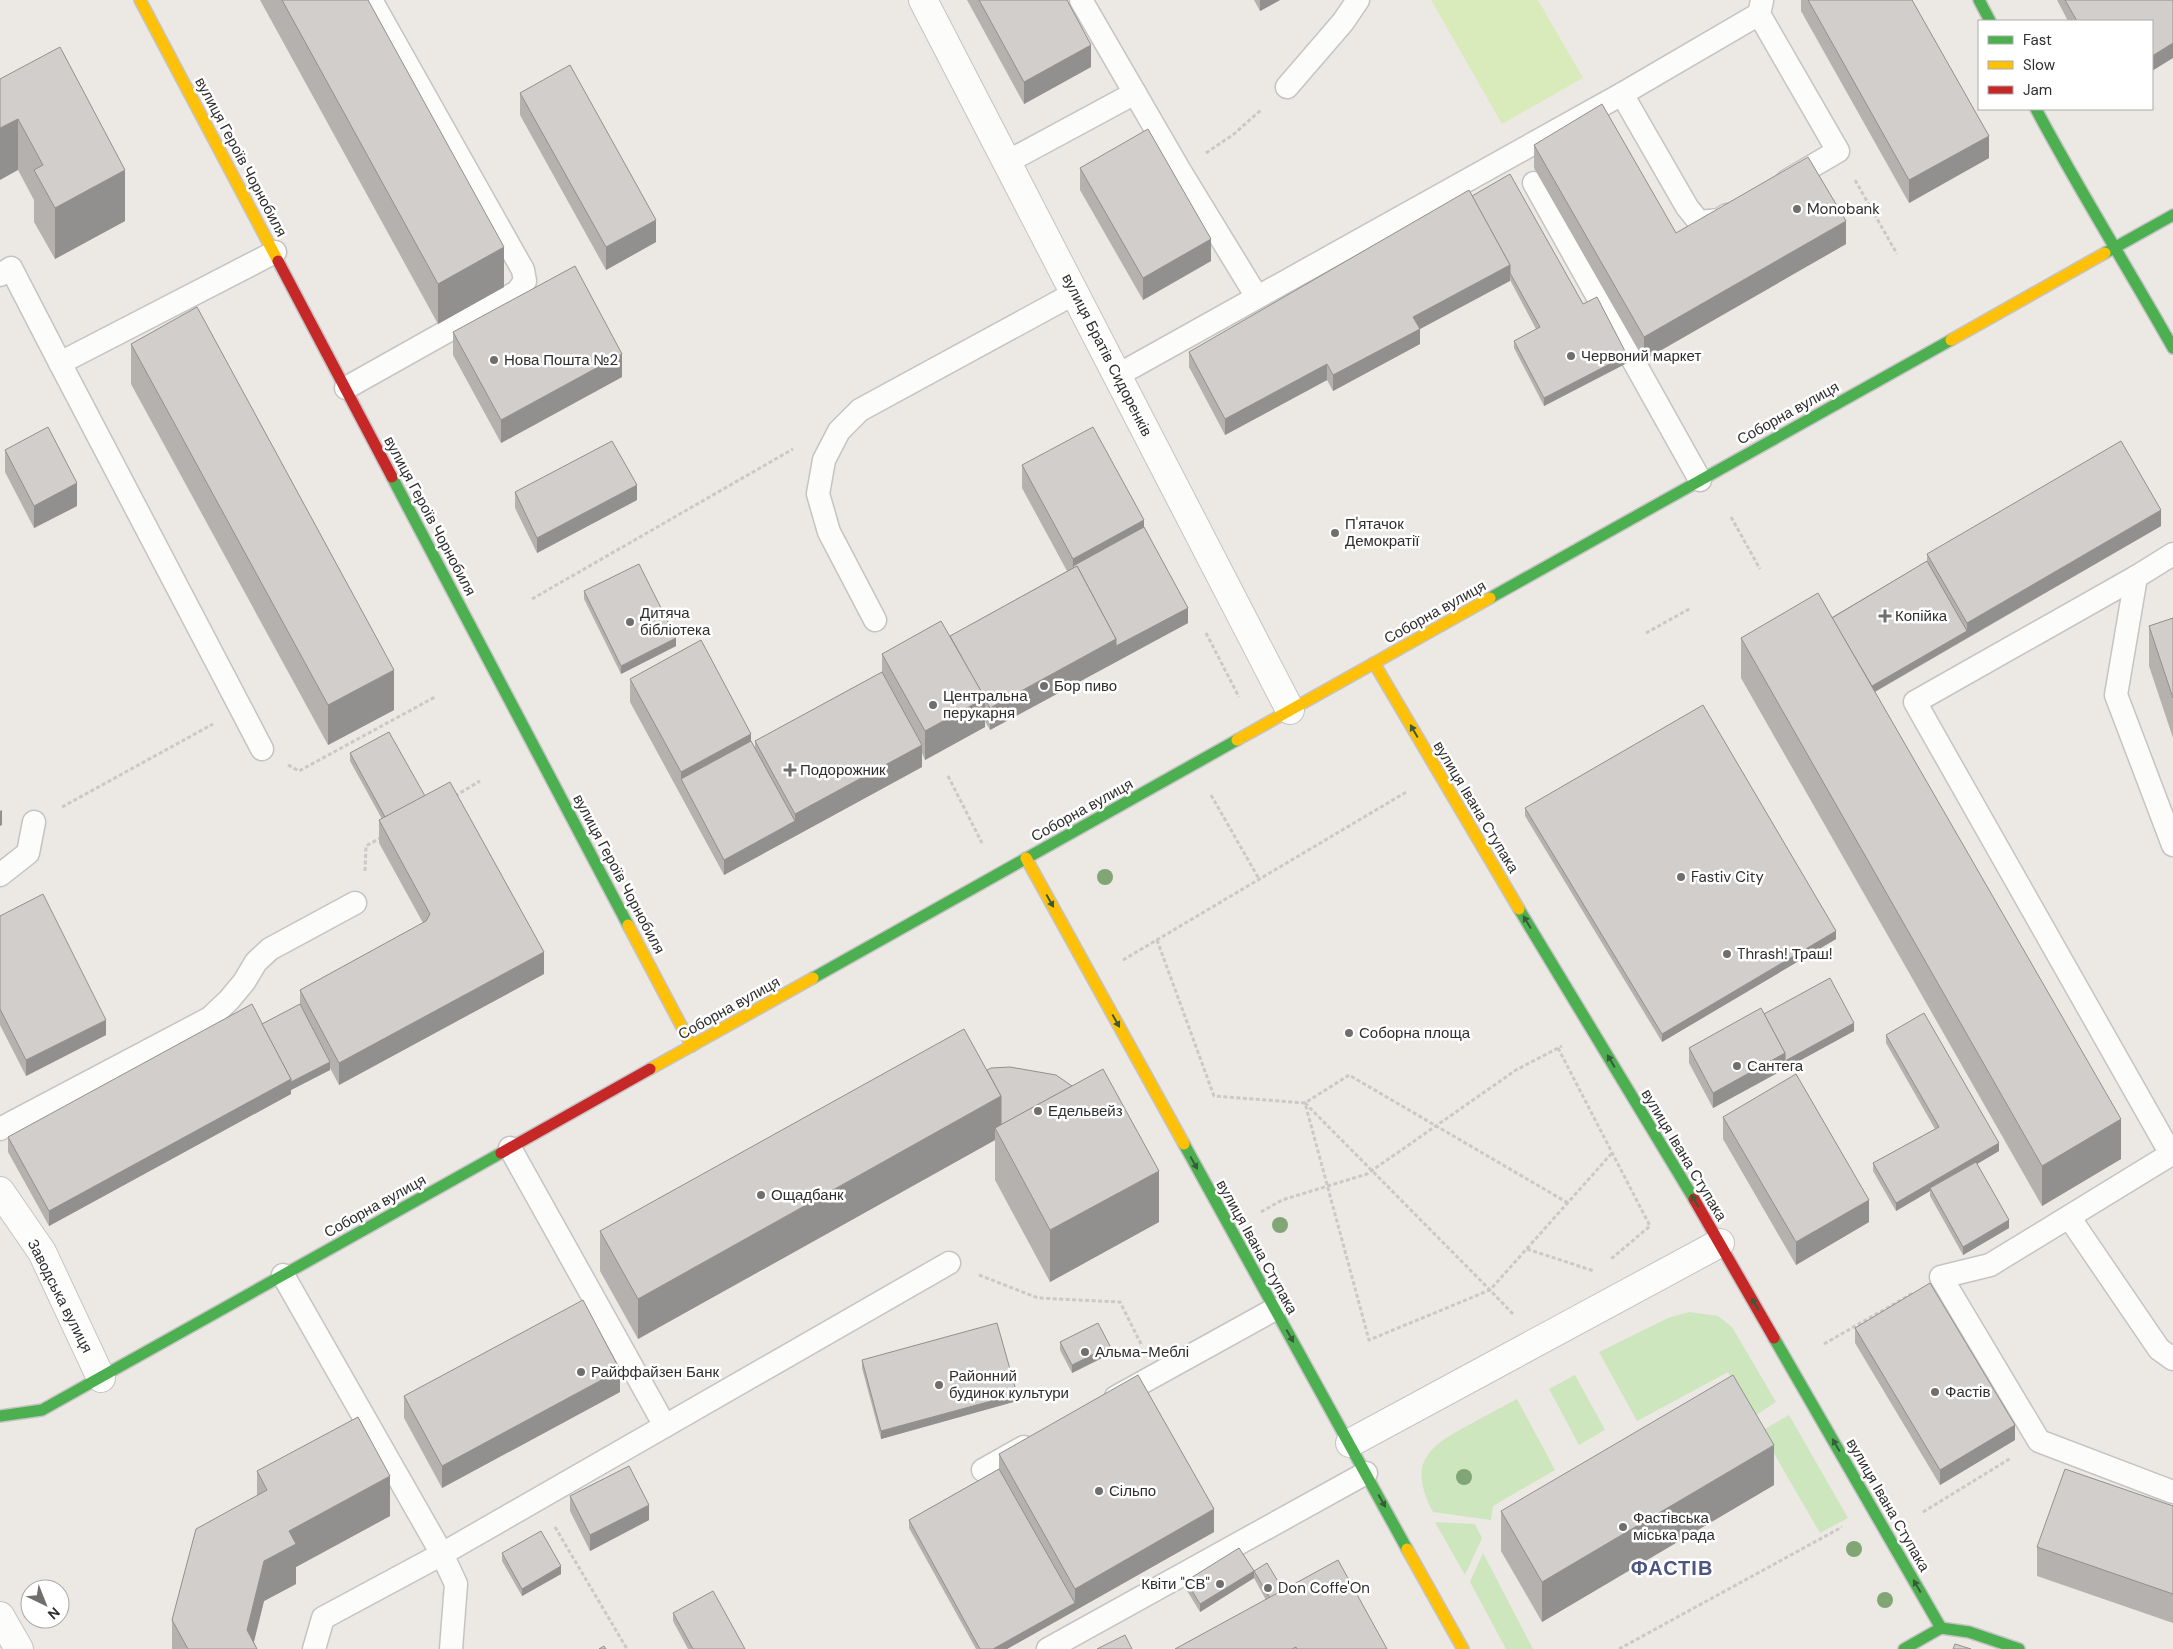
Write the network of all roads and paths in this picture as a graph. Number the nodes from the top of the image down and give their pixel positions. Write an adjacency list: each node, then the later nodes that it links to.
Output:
1 (140, 0): 21 (main road, вулиця Героїв Чорнобиля)
2 (371, 0): 29 (lane)
3 (923, 0): 14 (street, вулиця Братів Сидоренків)
4 (1081, 0): 10 (lane)
5 (1358, 0): 9 (lane)
6 (1979, 0): 8 (main road)
7 (1761, 7): 11 (lane); 13 (lane)
8 (1989, 20)
9 (1287, 87): 15 (path)
10 (1135, 93): 14 (lane); 15 (lane)
11 (1622, 94): 18 (lane); 25 (lane)
12 (2037, 110): 20 (main road)
13 (1838, 151): 17 (lane); 22 (path)
14 (1007, 162): 24 (street, вулиця Братів Сидоренків)
15 (1180, 171): 25 (lane)
16 (1534, 183): 31 (lane)
17 (1770, 190)
18 (1744, 205)
19 (2173, 214): 20 (main road, Соборна вулиця)
20 (2116, 247): 26 (main road); 31 (main road, Соборна вулиця)
21 (275, 252): 27 (lane); 29 (main road, вулиця Героїв Чорнобиля)
22 (1897, 254)
23 (0, 274): 27 (lane)
24 (1075, 293): 28 (street, вулиця Братів Сидоренків); 38 (lane)
25 (1257, 297): 28 (lane)
26 (2173, 348)
27 (60, 363): 42 (lane)
28 (1118, 375): 41 (street, вулиця Братів Сидоренків)
29 (346, 388): 57 (main road, вулиця Героїв Чорнобиля)
30 (799, 445): 36 (path)
31 (1700, 480): 40 (main road, Соборна вулиця)
32 (1731, 517): 34 (path)
33 (2173, 554): 35 (lane)
34 (1760, 569)
35 (2136, 577): 49 (lane); 64 (lane)
36 (532, 599)
37 (1691, 608): 39 (path)
38 (875, 620)
39 (1646, 633)
40 (1374, 663): 41 (main road, Соборна вулиця); 44 (main road, вулиця Івана Ступака, one-way to 40)
41 (1290, 710): 43 (main road, Соборна вулиця)
42 (262, 749)
43 (1194, 764): 50 (main road, Соборна вулиця); 52 (path)
44 (1438, 774): 52 (path); 56 (main road, вулиця Івана Ступака, one-way to 44)
45 (480, 781): 46 (path)
46 (448, 800)
47 (34, 822): 51 (lane)
48 (390, 832): 53 (path)
49 (2173, 844)
50 (1026, 858): 55 (main road, вулиця Івана Ступака, one-way to 55); 57 (main road, Соборна вулиця)
51 (0, 875)
52 (1259, 879): 54 (path)
53 (355, 903): 61 (lane)
54 (1157, 940): 55 (path); 59 (path)
55 (1092, 978): 70 (main road, вулиця Івана Ступака, one-way to 70)
56 (1593, 1031): 58 (path); 71 (main road, вулиця Івана Ступака, one-way to 56)
57 (692, 1046): 62 (main road, Соборна вулиця)
58 (1558, 1048): 60 (path); 63 (path)
59 (1305, 1103): 60 (path); 65 (path); 66 (path)
60 (1436, 1126): 65 (path); 68 (path)
61 (0, 1130)
62 (510, 1148): 76 (main road, Соборна вулиця); 89 (lane)
63 (1612, 1153): 68 (path); 73 (path)
64 (2172, 1154): 69 (lane)
65 (1372, 1171): 66 (path); 78 (path)
66 (1328, 1186): 70 (path); 78 (path)
67 (0, 1190): 84 (street, Заводська вулиця)
68 (1568, 1203): 72 (path)
69 (2069, 1216): 77 (lane); 82 (lane)
70 (1231, 1230): 79 (main road, вулиця Івана Ступака)
71 (1720, 1243): 80 (street); 101 (main road, вулиця Івана Ступака, one-way to 71)
72 (1527, 1249): 75 (path); 78 (path)
73 (1610, 1260)
74 (948, 1263): 83 (path); 89 (lane)
75 (1596, 1271)
76 (284, 1275): 84 (main road, Соборна вулиця); 99 (lane)
77 (1941, 1277): 81 (path); 91 (lane)
78 (1490, 1290): 80 (path)
79 (1274, 1309): 83 (lane); 92 (main road, вулиця Івана Ступака, one-way to 92)
80 (1532, 1344): 92 (street)
81 (1824, 1344)
82 (2173, 1359)
83 (1156, 1374): 85 (lane)
84 (101, 1378): 86 (main road, Соборна вулиця)
85 (1096, 1408)
86 (42, 1410): 87 (main road, Соборна вулиця); 88 (main road)
87 (0, 1416)
88 (17, 1426)
89 (665, 1426): 96 (lane)
90 (1044, 1436): 93 (lane)
91 (2040, 1441): 95 (lane); 97 (path)
92 (1350, 1443): 94 (main road, вулиця Івана Ступака)
93 (983, 1470)
94 (1366, 1472): 106 (lane); 107 (main road, вулиця Івана Ступака, one-way to 107)
95 (2173, 1492)
96 (538, 1498): 99 (lane); 105 (path)
97 (1923, 1512)
98 (1843, 1526): 108 (path)
99 (442, 1554): 103 (lane); 104 (lane)
100 (0, 1616): 102 (street)
101 (1941, 1628): 109 (main road); 110 (main road)
102 (19, 1649)
103 (314, 1649)
104 (451, 1649)
105 (627, 1649)
106 (1048, 1649)
107 (1463, 1649)
108 (1619, 1649)
109 (1904, 1649)
110 (2019, 1649)

